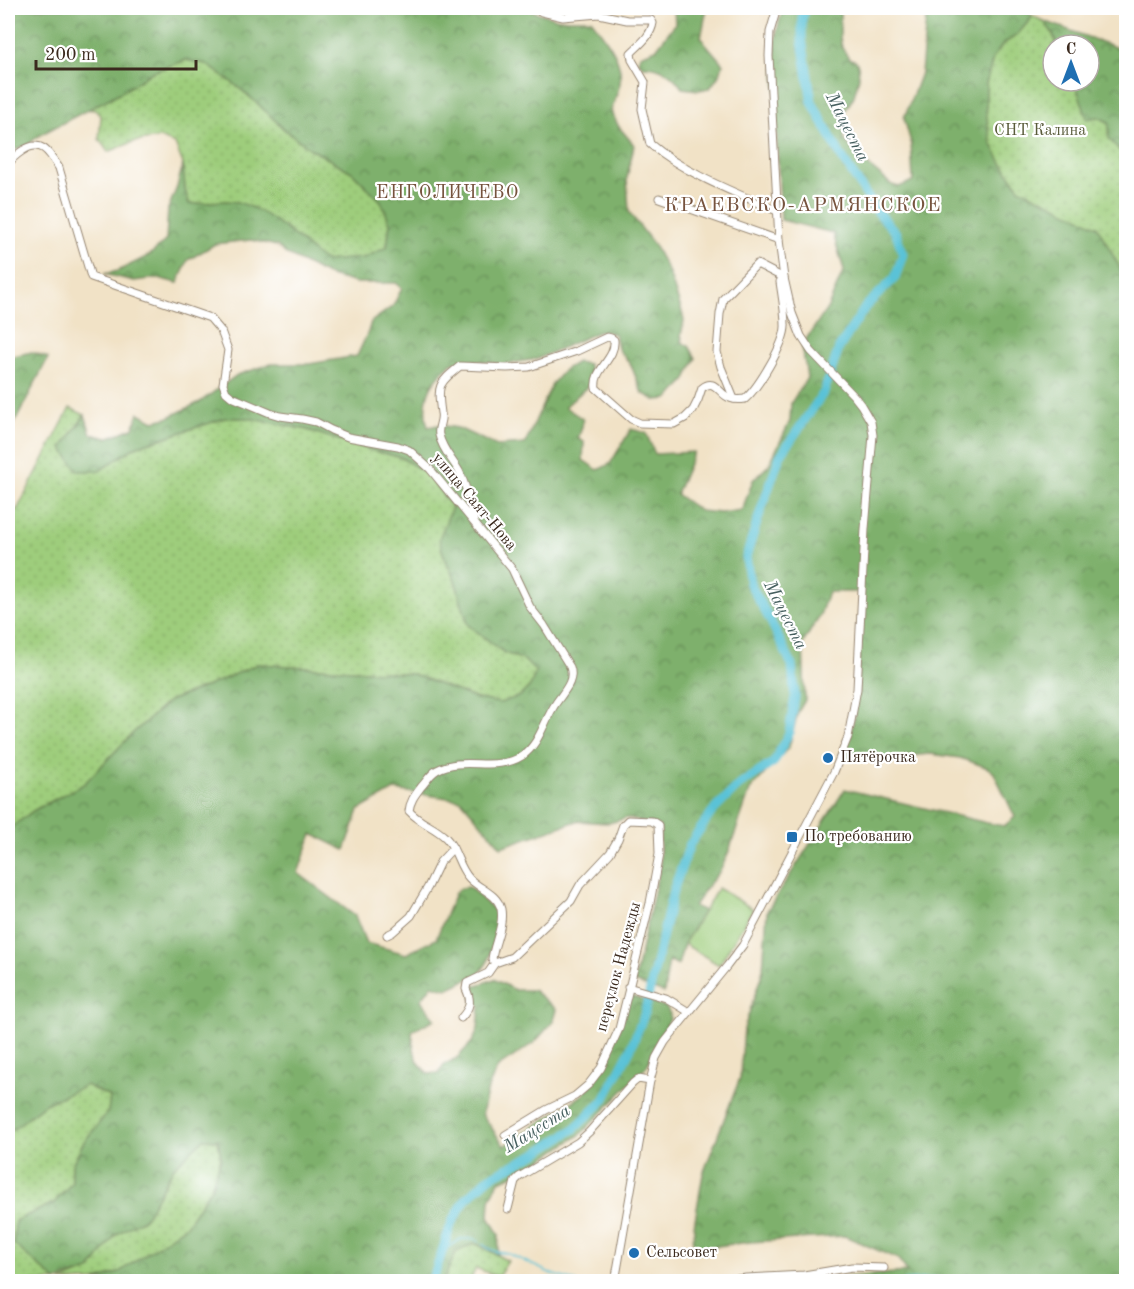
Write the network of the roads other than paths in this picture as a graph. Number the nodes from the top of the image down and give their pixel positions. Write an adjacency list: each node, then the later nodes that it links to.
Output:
1 (534, 8): 5 (street)
2 (777, 8): 5 (street)
3 (8, 165): 9 (street, улица Саят-Нова)
4 (659, 198): 6 (street)
5 (777, 211): 6 (street)
6 (779, 240): 7 (street)
7 (782, 277): 8 (street); 8 (street); 14 (street)
8 (734, 399): 9 (street)
9 (474, 522): 10 (street, улица Саят-Нова)
10 (453, 848): 11 (street); 12 (street, улица Саят-Нова)
11 (387, 936)
12 (495, 963): 13 (street, переулок Надежды); 15 (street)
13 (628, 987): 14 (street); 17 (street, переулок Надежды)
14 (689, 1012): 16 (street)
15 (462, 1018)
16 (650, 1081): 18 (street); 20 (street)
17 (505, 1135)
18 (508, 1209)
19 (884, 1268): 21 (street)
20 (615, 1281)
21 (714, 1281)

